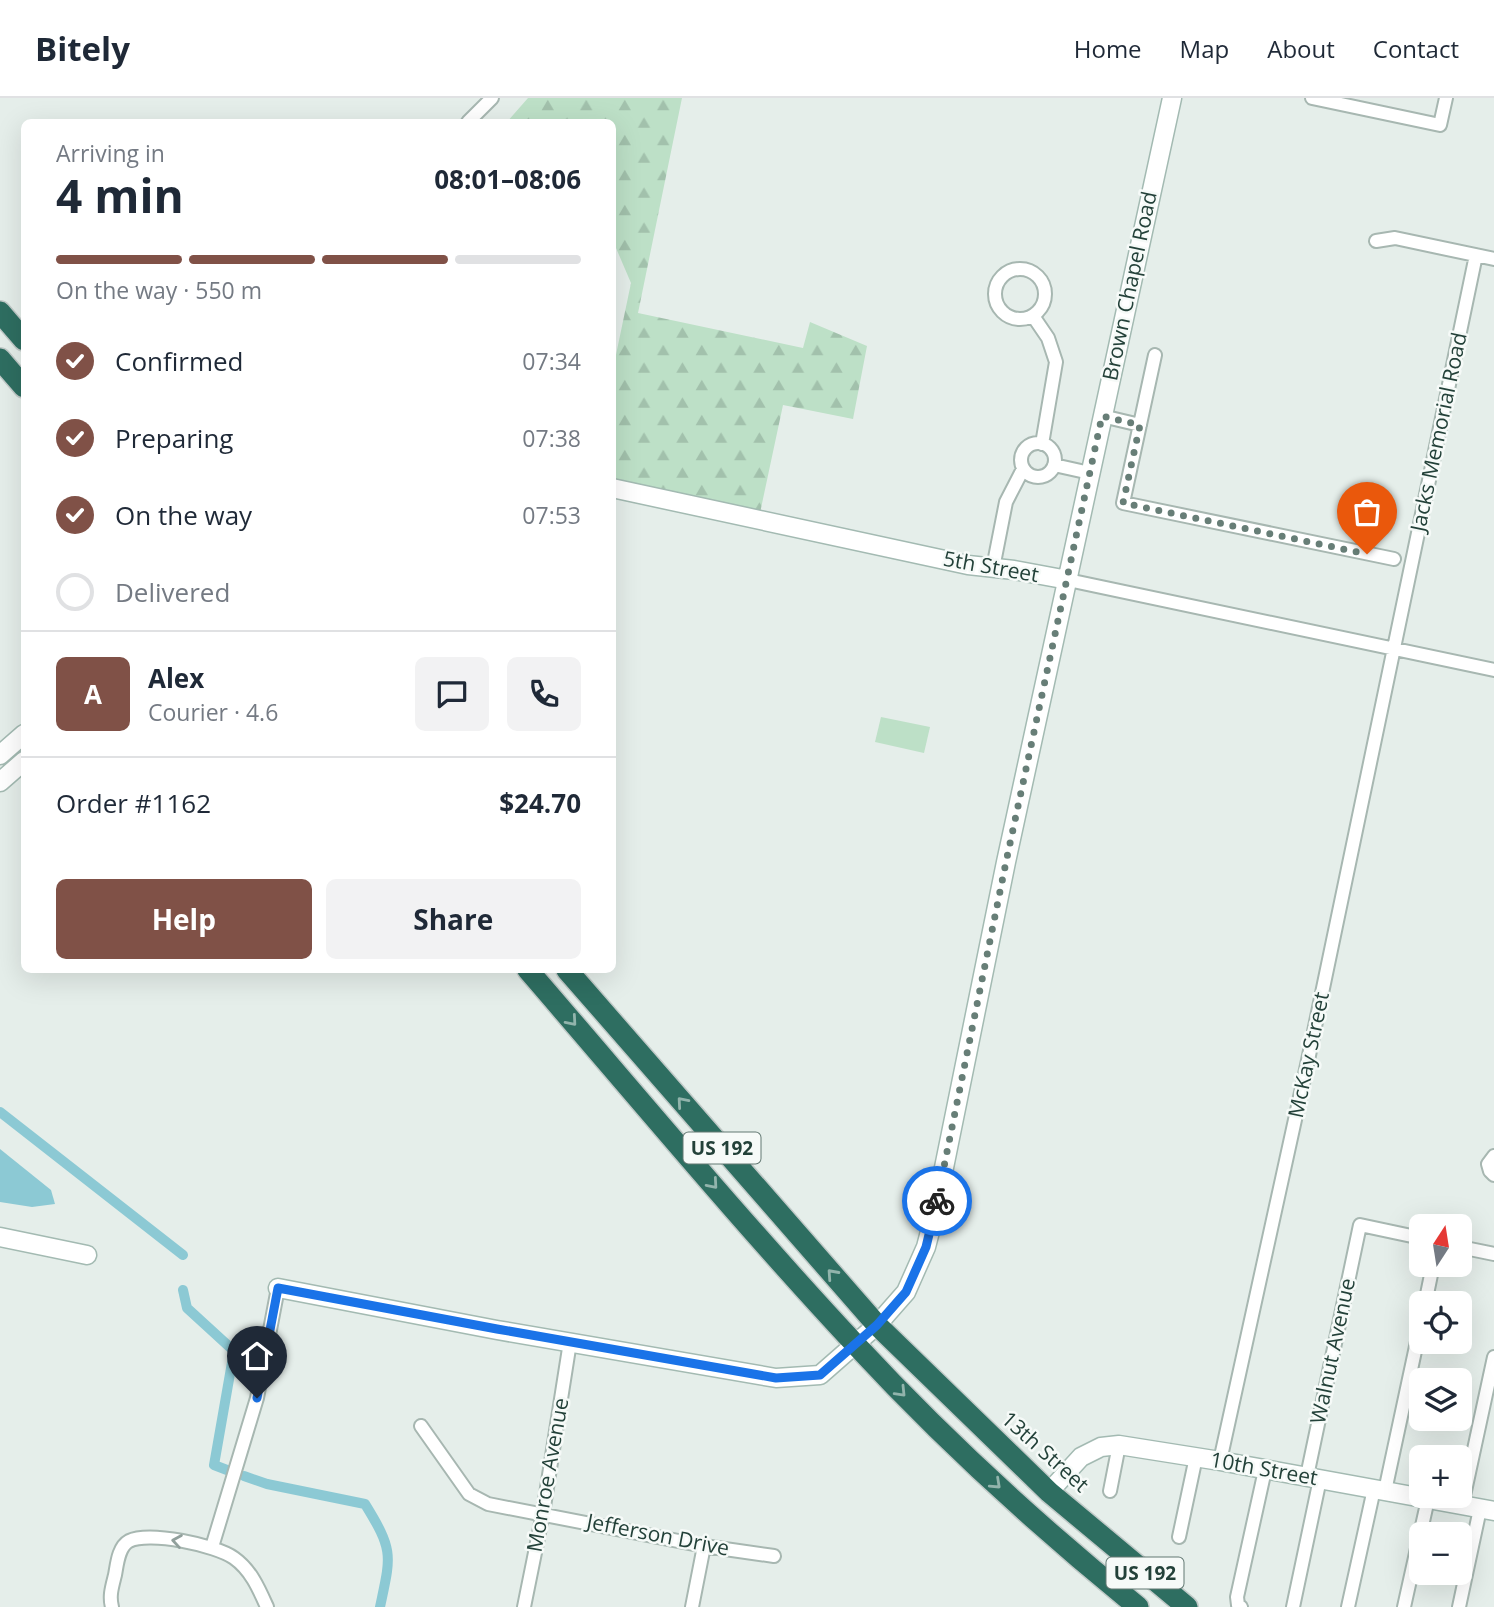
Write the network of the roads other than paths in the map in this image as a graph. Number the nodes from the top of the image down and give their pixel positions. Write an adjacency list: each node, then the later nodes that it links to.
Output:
1 (492, 98): 5 (street)
2 (1172, 98): 15 (street, Brown Chapel Road)
3 (1312, 98): 4 (street)
4 (1446, 98)
5 (471, 119)
6 (1376, 241): 7 (street)
7 (1476, 255): 8 (street); 25 (street, Jacks Memorial Road)
8 (1494, 259)
9 (0, 312): 11 (highway)
10 (1033, 316): 10 (street); 17 (street)
11 (21, 336)
12 (1155, 355): 16 (street)
13 (0, 359): 14 (highway)
14 (21, 384)
15 (1102, 416): 16 (street); 20 (street, Brown Chapel Road)
16 (1140, 425): 22 (street)
17 (1042, 444): 18 (street); 19 (street)
18 (1054, 464): 19 (street); 20 (street)
19 (1023, 469): 23 (street)
20 (1090, 473): 24 (street, Brown Chapel Road)
21 (616, 489): 23 (street, 5th Street)
22 (1394, 559)
23 (993, 568): 24 (street, 5th Street)
24 (1068, 580): 25 (street, 5th Street); 43 (street, Brown Chapel Road)
25 (1395, 650): 26 (street, 5th Street); 52 (street, McKay Street)
26 (1494, 670)
27 (21, 737): 28 (street)
28 (0, 755)
29 (21, 764): 30 (street)
30 (0, 782)
31 (530, 973): 45 (highway, US 192, one-way to 45)
32 (550, 973): 34 (highway)
33 (570, 973): 34 (highway, US 192)
34 (622, 1033): 43 (highway, US 192, one-way to 34)
35 (1494, 1156): 36 (street)
36 (1494, 1175)
37 (1409, 1235): 54 (street, Walnut Avenue)
38 (0, 1237): 41 (street)
39 (1472, 1249): 40 (street)
40 (1494, 1254)
41 (87, 1255)
42 (278, 1288): 44 (street, Brown Chapel Road); 64 (street)
43 (877, 1325): 45 (street, Brown Chapel Road); 57 (highway, 13th Street / US 192)
44 (570, 1342): 45 (street, Brown Chapel Road); 61 (street, Monroe Avenue)
45 (856, 1345): 71 (highway, US 192, one-way to 71)
46 (1413, 1354): 55 (street)
47 (1494, 1357): 51 (street)
48 (421, 1426): 61 (street, Jefferson Drive)
49 (1119, 1445): 50 (street, 10th Street); 56 (street); 57 (street, 10th Street)
50 (1196, 1457): 52 (street, 10th Street); 62 (street)
51 (1472, 1459)
52 (1220, 1461): 53 (street, 10th Street)
53 (1265, 1469): 54 (street, 10th Street); 66 (street)
54 (1313, 1478): 55 (street, 10th Street); 73 (street, Walnut Avenue)
55 (1379, 1490): 58 (street, 10th Street); 74 (street)
56 (1110, 1491)
57 (1049, 1492): 72 (highway, 13th Street / US 192)
58 (1409, 1496)
59 (1426, 1508): 75 (street)
60 (1487, 1510): 76 (street)
61 (542, 1513): 63 (street, Jefferson Drive); 69 (street, Monroe Avenue)
62 (1179, 1537)
63 (704, 1546): 65 (street, Jefferson Drive); 70 (street)
64 (212, 1547): 67 (street, one-way to 67); 68 (street)
65 (774, 1556)
66 (1239, 1606)
67 (112, 1607)
68 (267, 1607)
69 (524, 1607)
70 (692, 1607)
71 (1138, 1607)
72 (1187, 1607)
73 (1293, 1607)
74 (1348, 1607)
75 (1404, 1607)
76 (1459, 1607)

